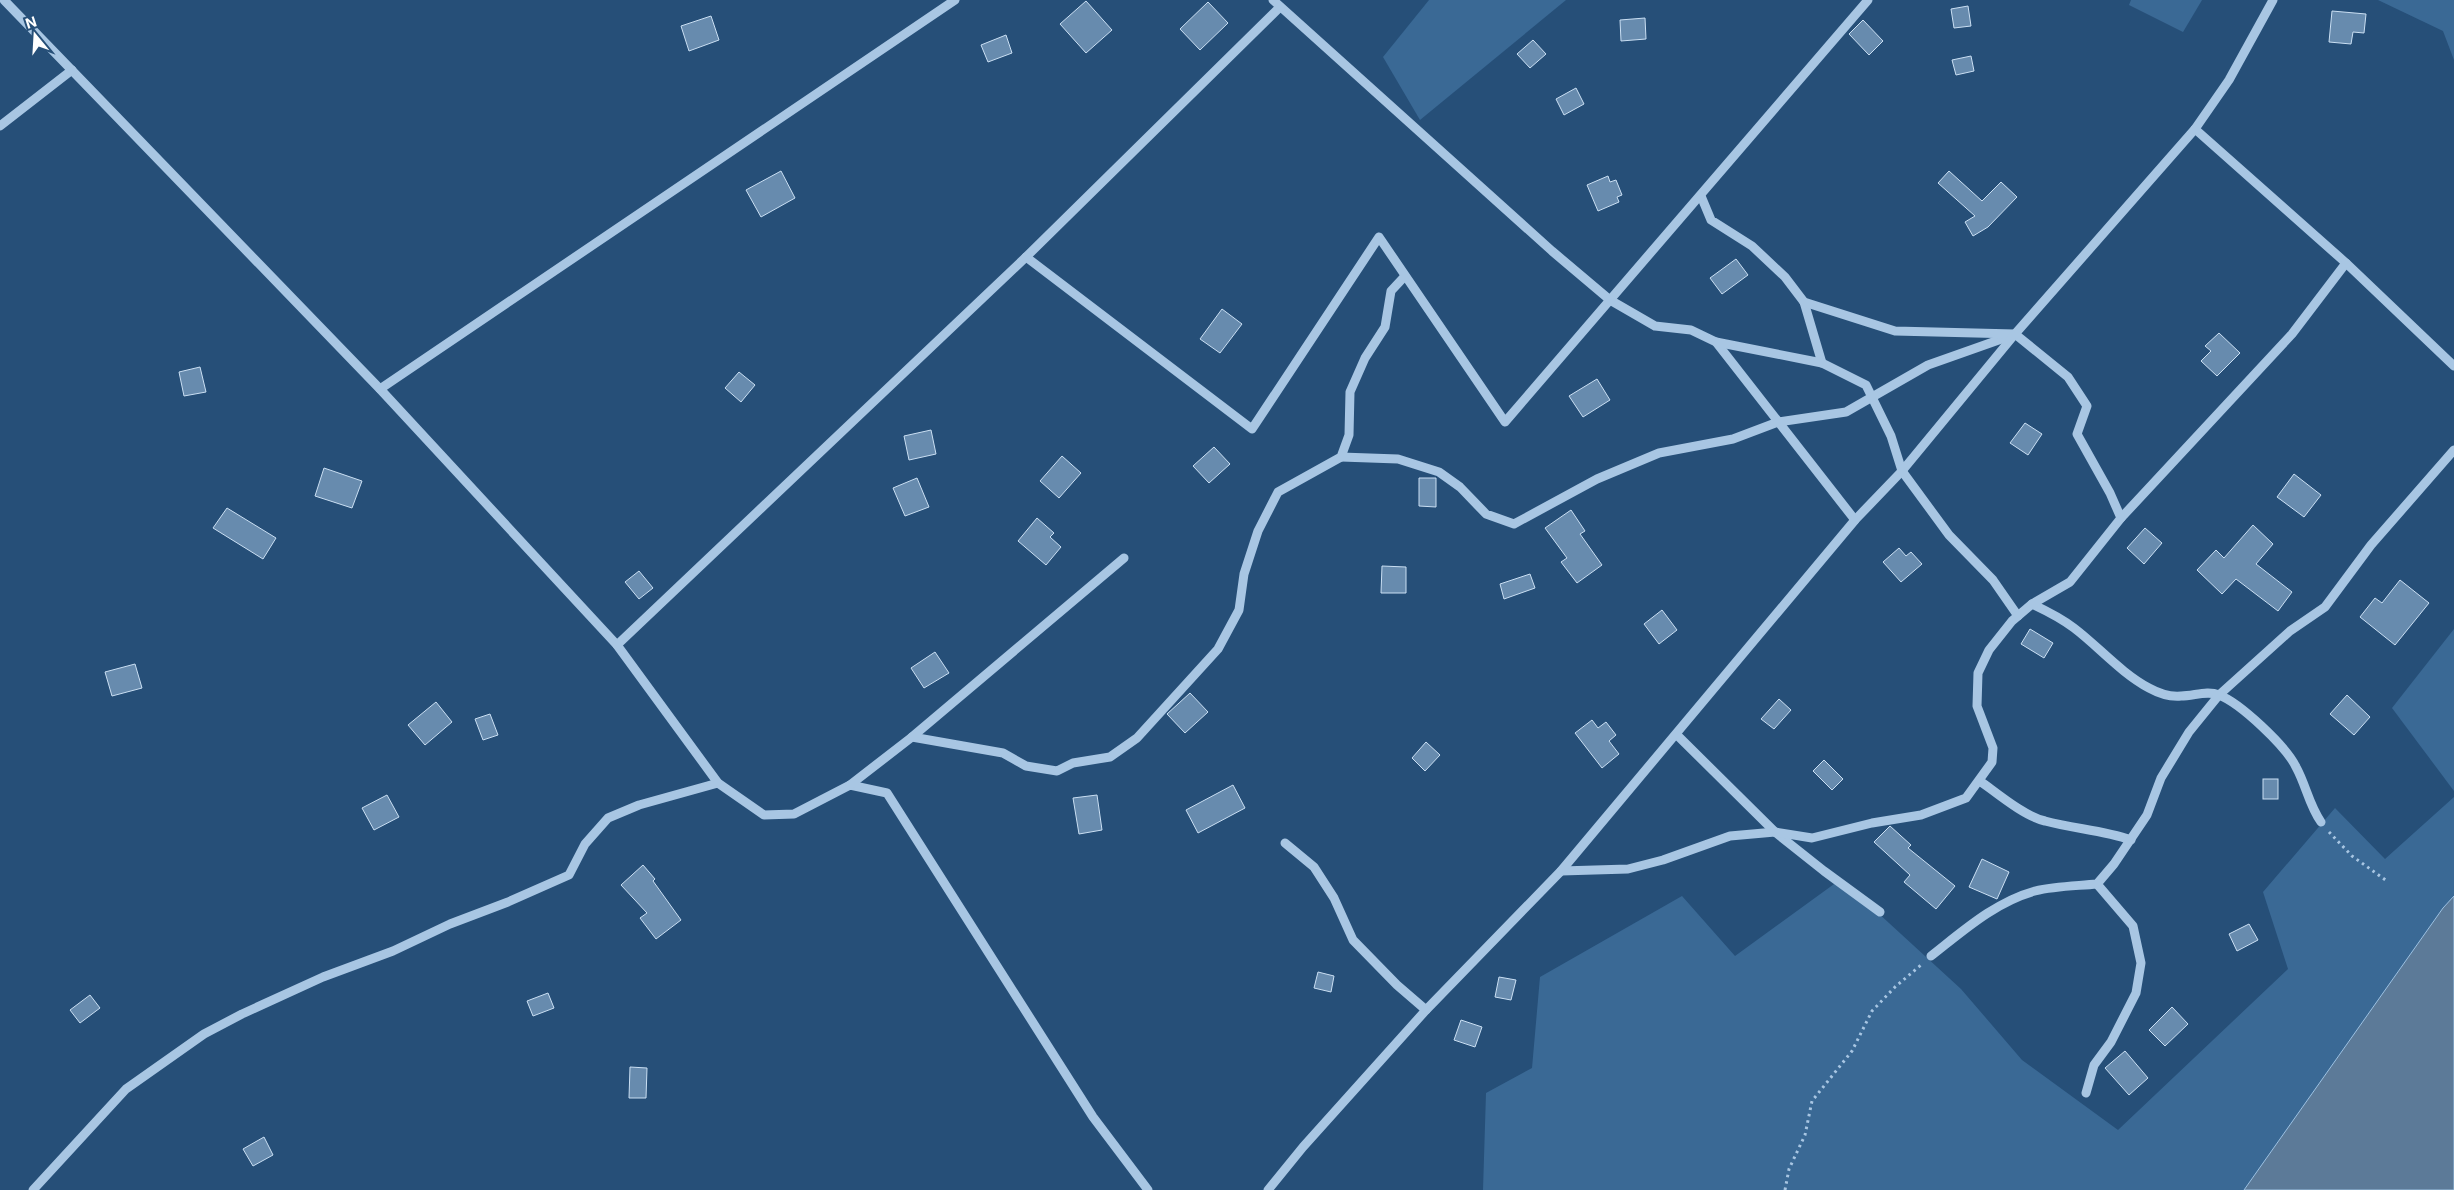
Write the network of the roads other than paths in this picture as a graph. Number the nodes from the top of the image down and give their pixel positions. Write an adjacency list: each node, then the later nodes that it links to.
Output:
1 (4, 0): 7 (street)
2 (955, 0): 20 (street)
3 (1273, 0): 6 (street)
4 (1868, 0): 10 (street)
5 (2274, 0): 9 (street)
6 (1280, 7): 11 (street); 14 (street)
7 (72, 70): 8 (street); 20 (street)
8 (0, 126)
9 (2195, 129): 12 (street); 16 (street)
10 (1701, 196): 14 (street); 15 (street)
11 (1026, 257): 13 (street); 31 (street)
12 (2346, 263): 19 (street); 26 (street)
13 (1405, 276): 14 (street); 24 (street)
14 (1610, 300): 17 (street)
15 (1804, 302): 16 (street); 18 (street)
16 (2015, 334): 21 (street); 25 (street); 26 (street)
17 (1716, 342): 18 (street); 22 (street)
18 (1822, 363): 21 (street)
19 (2454, 366)
20 (380, 389): 31 (street)
21 (1872, 396): 22 (street); 25 (street)
22 (1778, 422): 24 (street); 27 (street)
23 (2454, 450): 32 (street)
24 (1342, 457): 34 (street)
25 (1902, 471): 27 (street); 30 (street)
26 (2120, 518): 29 (street)
27 (1855, 520): 33 (street)
28 (1124, 558): 34 (street)
29 (2032, 604): 30 (street); 32 (street)
30 (2018, 616): 35 (street)
31 (617, 645): 36 (street)
32 (2219, 695): 38 (street); 40 (street)
33 (1677, 735): 39 (street); 42 (street)
34 (912, 737): 37 (street)
35 (1980, 781): 39 (street); 40 (street)
36 (718, 783): 37 (street); 48 (street)
37 (850, 785): 49 (street)
38 (2321, 822)
39 (1775, 832): 42 (street); 44 (street)
40 (2131, 840): 43 (street)
41 (1285, 843): 46 (street)
42 (1561, 871): 46 (street)
43 (2097, 884): 45 (street); 47 (street)
44 (1880, 912)
45 (1931, 956)
46 (1426, 1010): 50 (street)
47 (2086, 1093)
48 (33, 1190)
49 (1148, 1190)
50 (1268, 1190)

